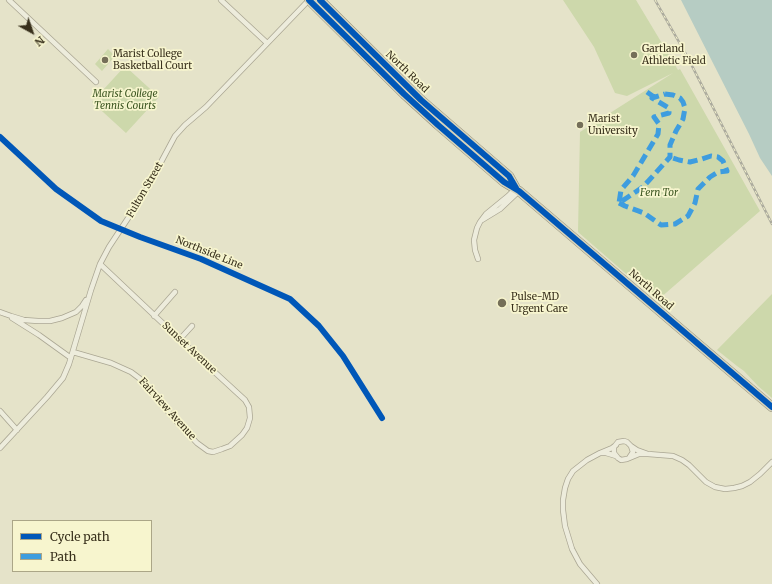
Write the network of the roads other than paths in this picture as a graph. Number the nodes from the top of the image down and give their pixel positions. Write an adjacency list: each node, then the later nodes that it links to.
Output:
1 (9, 0): 6 (street)
2 (221, 0): 5 (street)
3 (309, 0): 5 (street, Fulton Street); 7 (highway, North Road)
4 (320, 0): 7 (highway, North Road)
5 (268, 43): 9 (street, Fulton Street)
6 (96, 82)
7 (518, 189): 8 (street); 18 (highway, North Road)
8 (478, 259)
9 (100, 264): 11 (street, Fulton Street); 13 (street, Sunset Avenue)
10 (175, 292): 13 (street)
11 (90, 293): 12 (street); 16 (street, Fulton Street)
12 (0, 312): 17 (street)
13 (154, 316): 15 (street, Sunset Avenue)
14 (192, 326): 15 (street)
15 (180, 339): 21 (street, Sunset Avenue)
16 (73, 352): 17 (street, Fulton Street); 21 (street, Fairview Avenue)
17 (71, 358): 20 (street, Fulton Street)
18 (772, 408)
19 (0, 411): 20 (street)
20 (17, 430): 24 (street, Fulton Street)
21 (236, 441)
22 (616, 445): 23 (street); 25 (street); 27 (street)
23 (631, 446): 26 (street); 28 (street)
24 (0, 448)
25 (600, 453): 27 (street); 30 (street)
26 (648, 454): 28 (street); 29 (street)
27 (616, 456): 28 (street)
28 (629, 458)
29 (772, 462)
30 (597, 584)

